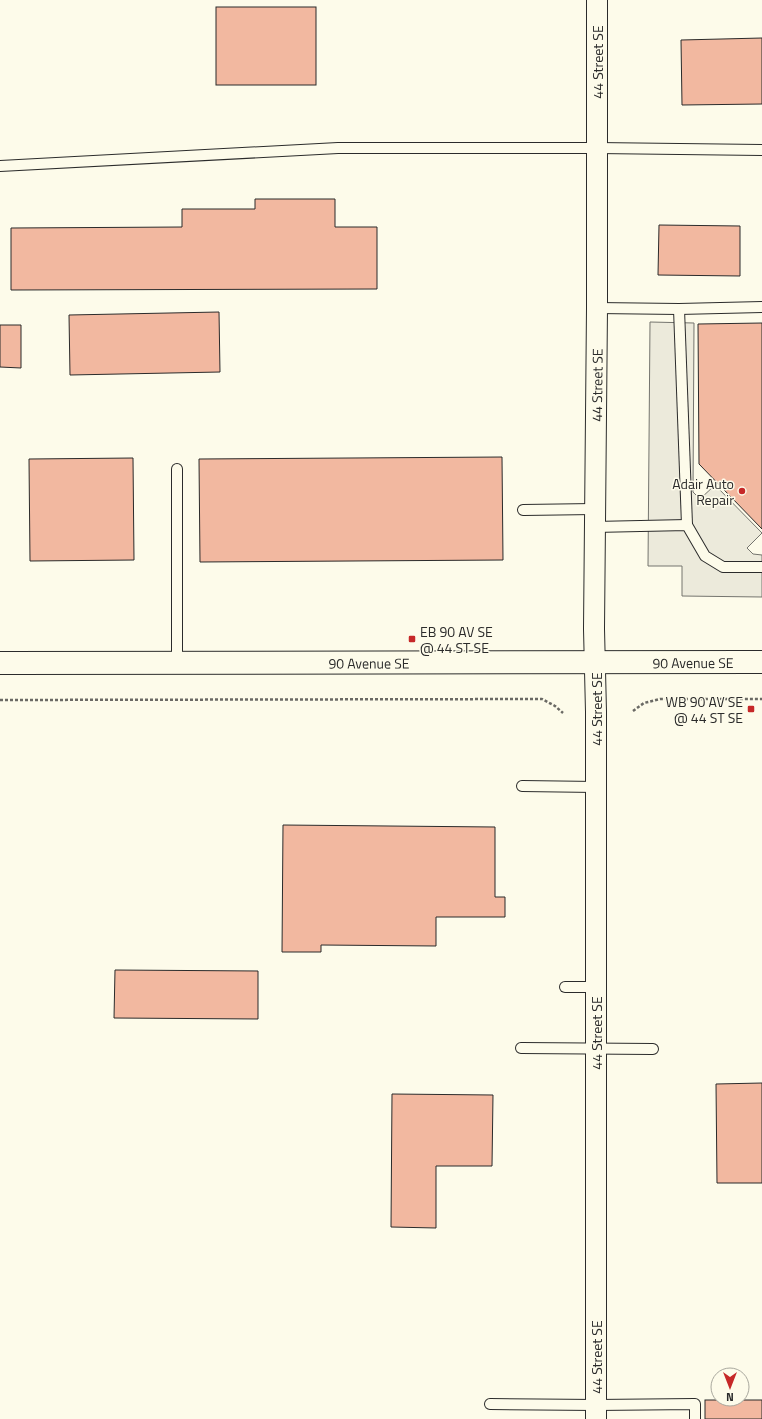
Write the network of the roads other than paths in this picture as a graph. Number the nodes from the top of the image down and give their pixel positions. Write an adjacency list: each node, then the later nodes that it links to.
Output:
1 (597, 0): 2 (street, 44 Street SE)
2 (597, 148): 3 (lane); 4 (lane); 6 (street, 44 Street SE)
3 (762, 150)
4 (0, 166)
5 (762, 307): 7 (lane)
6 (597, 308): 7 (lane); 10 (street, 44 Street SE)
7 (679, 309): 11 (lane)
8 (177, 469): 13 (lane)
9 (523, 510): 10 (lane)
10 (594, 518): 11 (lane); 14 (street, 44 Street SE)
11 (687, 525): 12 (lane)
12 (762, 568)
13 (177, 662): 14 (street, 90 Avenue SE); 16 (street, 90 Avenue SE)
14 (595, 662): 15 (street, 90 Avenue SE); 18 (street, 44 Street SE)
15 (762, 662)
16 (0, 663)
17 (522, 786): 18 (lane)
18 (596, 787): 20 (street, 44 Street SE)
19 (565, 987): 20 (lane)
20 (596, 988): 22 (street, 44 Street SE)
21 (521, 1048): 22 (lane)
22 (596, 1048): 23 (lane); 25 (street, 44 Street SE)
23 (653, 1049)
24 (490, 1404): 25 (lane)
25 (596, 1412): 26 (lane)
26 (695, 1419)

